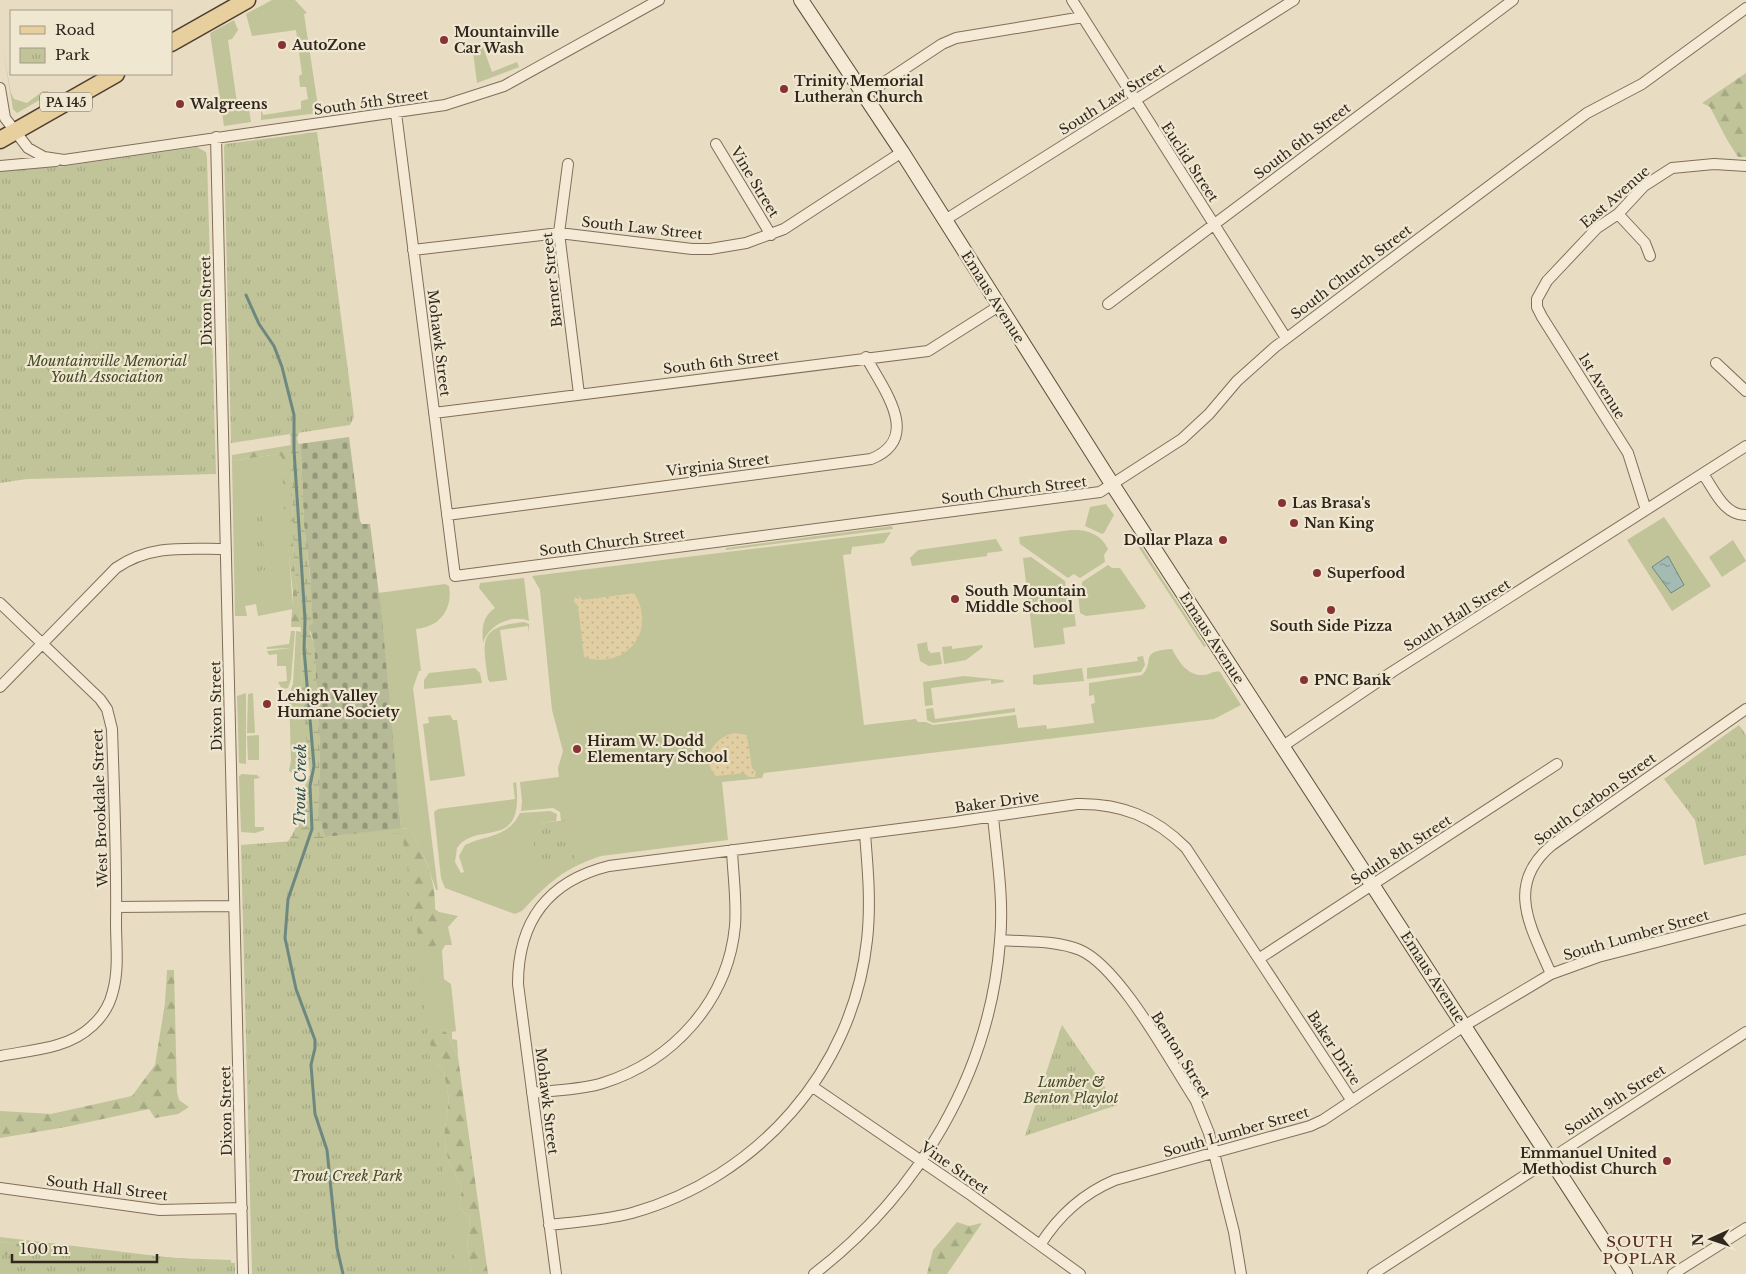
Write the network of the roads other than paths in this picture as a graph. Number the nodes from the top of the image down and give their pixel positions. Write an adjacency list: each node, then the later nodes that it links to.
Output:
1 (247, 0): 9 (main road)
2 (659, 0): 14 (street, South 5th Street)
3 (801, 0): 12 (main road, Emaus Avenue)
4 (1072, 0): 8 (street, Euclid Street)
5 (1294, 0): 13 (street, South Law Street)
6 (1513, 0): 26 (street, South 6th Street)
7 (1746, 8): 34 (street, South Church Street)
8 (1083, 17): 12 (street); 13 (street, Euclid Street)
9 (172, 42)
10 (114, 75): 15 (main road, PA 145)
11 (0, 88): 15 (street, South 5th Street)
12 (865, 95): 19 (main road, Emaus Avenue)
13 (1135, 101): 25 (street, South Law Street); 26 (street, Euclid Street)
14 (396, 114): 16 (street, South 5th Street); 29 (street, Mohawk Street)
15 (15, 130): 17 (main road, PA 145); 20 (street, South 5th Street)
16 (216, 137): 20 (street, South 5th Street); 46 (street, Dixon Street)
17 (0, 140)
18 (716, 144): 28 (street, Vine Street)
19 (902, 152): 25 (main road, Emaus Avenue); 28 (street, South Law Street)
20 (64, 160): 22 (street, South 5th Street)
21 (568, 164): 27 (street, Barner Street)
22 (0, 166)
23 (1746, 166): 24 (street, East Avenue)
24 (1618, 214): 30 (street); 31 (street, East Avenue)
25 (945, 220): 33 (main road, Emaus Avenue)
26 (1215, 225): 32 (street, South 6th Street); 34 (street, Euclid Street)
27 (559, 233): 28 (street, South Law Street); 29 (street, South Law Street); 38 (street, Barner Street)
28 (771, 235)
29 (413, 250): 39 (street, Mohawk Street)
30 (1650, 256)
31 (1547, 282): 43 (street, 1st Avenue)
32 (1108, 304)
33 (999, 306): 35 (street, South 6th Street); 42 (main road, Emaus Avenue)
34 (1286, 338): 42 (street, South Church Street)
35 (866, 357): 38 (street, South 6th Street); 44 (street, Virginia Street)
36 (1716, 364): 37 (street)
37 (1746, 391)
38 (579, 394): 39 (street, South 6th Street)
39 (434, 413): 44 (street, Mohawk Street)
40 (1746, 446): 41 (street, South Hall Street)
41 (1703, 474): 43 (street, South Hall Street); 45 (street)
42 (1112, 484): 47 (street, South Church Street); 52 (main road, Emaus Avenue)
43 (1646, 510): 52 (street, South Hall Street)
44 (447, 514): 47 (street, Mohawk Street)
45 (1746, 515)
46 (226, 549): 49 (street); 58 (street, Dixon Street)
47 (455, 576)
48 (0, 603): 49 (street, West Brookdale Street)
49 (41, 644): 50 (street); 59 (street, West Brookdale Street)
50 (0, 687)
51 (1746, 709): 64 (street, South Carbon Street)
52 (1283, 746): 57 (main road, Emaus Avenue)
53 (1557, 764): 57 (street, South 8th Street)
54 (993, 817): 55 (street, Baker Drive); 62 (street); 63 (street, Baker Drive)
55 (864, 834): 56 (street, Baker Drive); 68 (street)
56 (732, 850): 61 (street, Baker Drive); 69 (street)
57 (1373, 884): 63 (street, South 8th Street); 65 (main road, Emaus Avenue)
58 (234, 906): 59 (street); 75 (street, Dixon Street)
59 (116, 908): 67 (street, West Brookdale Street)
60 (1746, 919): 64 (street, South Lumber Street)
61 (525, 932): 69 (street, Mohawk Street)
62 (1000, 940): 71 (street, Benton Street); 73 (street)
63 (1260, 958): 70 (street, Baker Drive)
64 (1551, 974): 65 (street, South Lumber Street)
65 (1464, 1026): 70 (street, South Lumber Street); 72 (main road, Emaus Avenue)
66 (1746, 1032): 72 (street, South 9th Street)
67 (0, 1056)
68 (813, 1087): 73 (street, Vine Street); 76 (street)
69 (532, 1093): 76 (street, Mohawk Street)
70 (1352, 1101): 71 (street, South Lumber Street)
71 (1213, 1153): 78 (street, South Lumber Street); 83 (street, Benton Street)
72 (1550, 1159): 84 (street, South 9th Street); 85 (main road, Emaus Avenue)
73 (923, 1162): 78 (street, Vine Street); 81 (street)
74 (0, 1188): 75 (street, South Hall Street)
75 (242, 1208): 79 (street, Dixon Street)
76 (549, 1225): 80 (street, Mohawk Street)
77 (1746, 1228): 86 (street)
78 (1040, 1245): 82 (street, Vine Street)
79 (243, 1274)
80 (556, 1274)
81 (814, 1274)
82 (1080, 1274)
83 (1240, 1274)
84 (1373, 1274)
85 (1625, 1274)
86 (1674, 1274)

